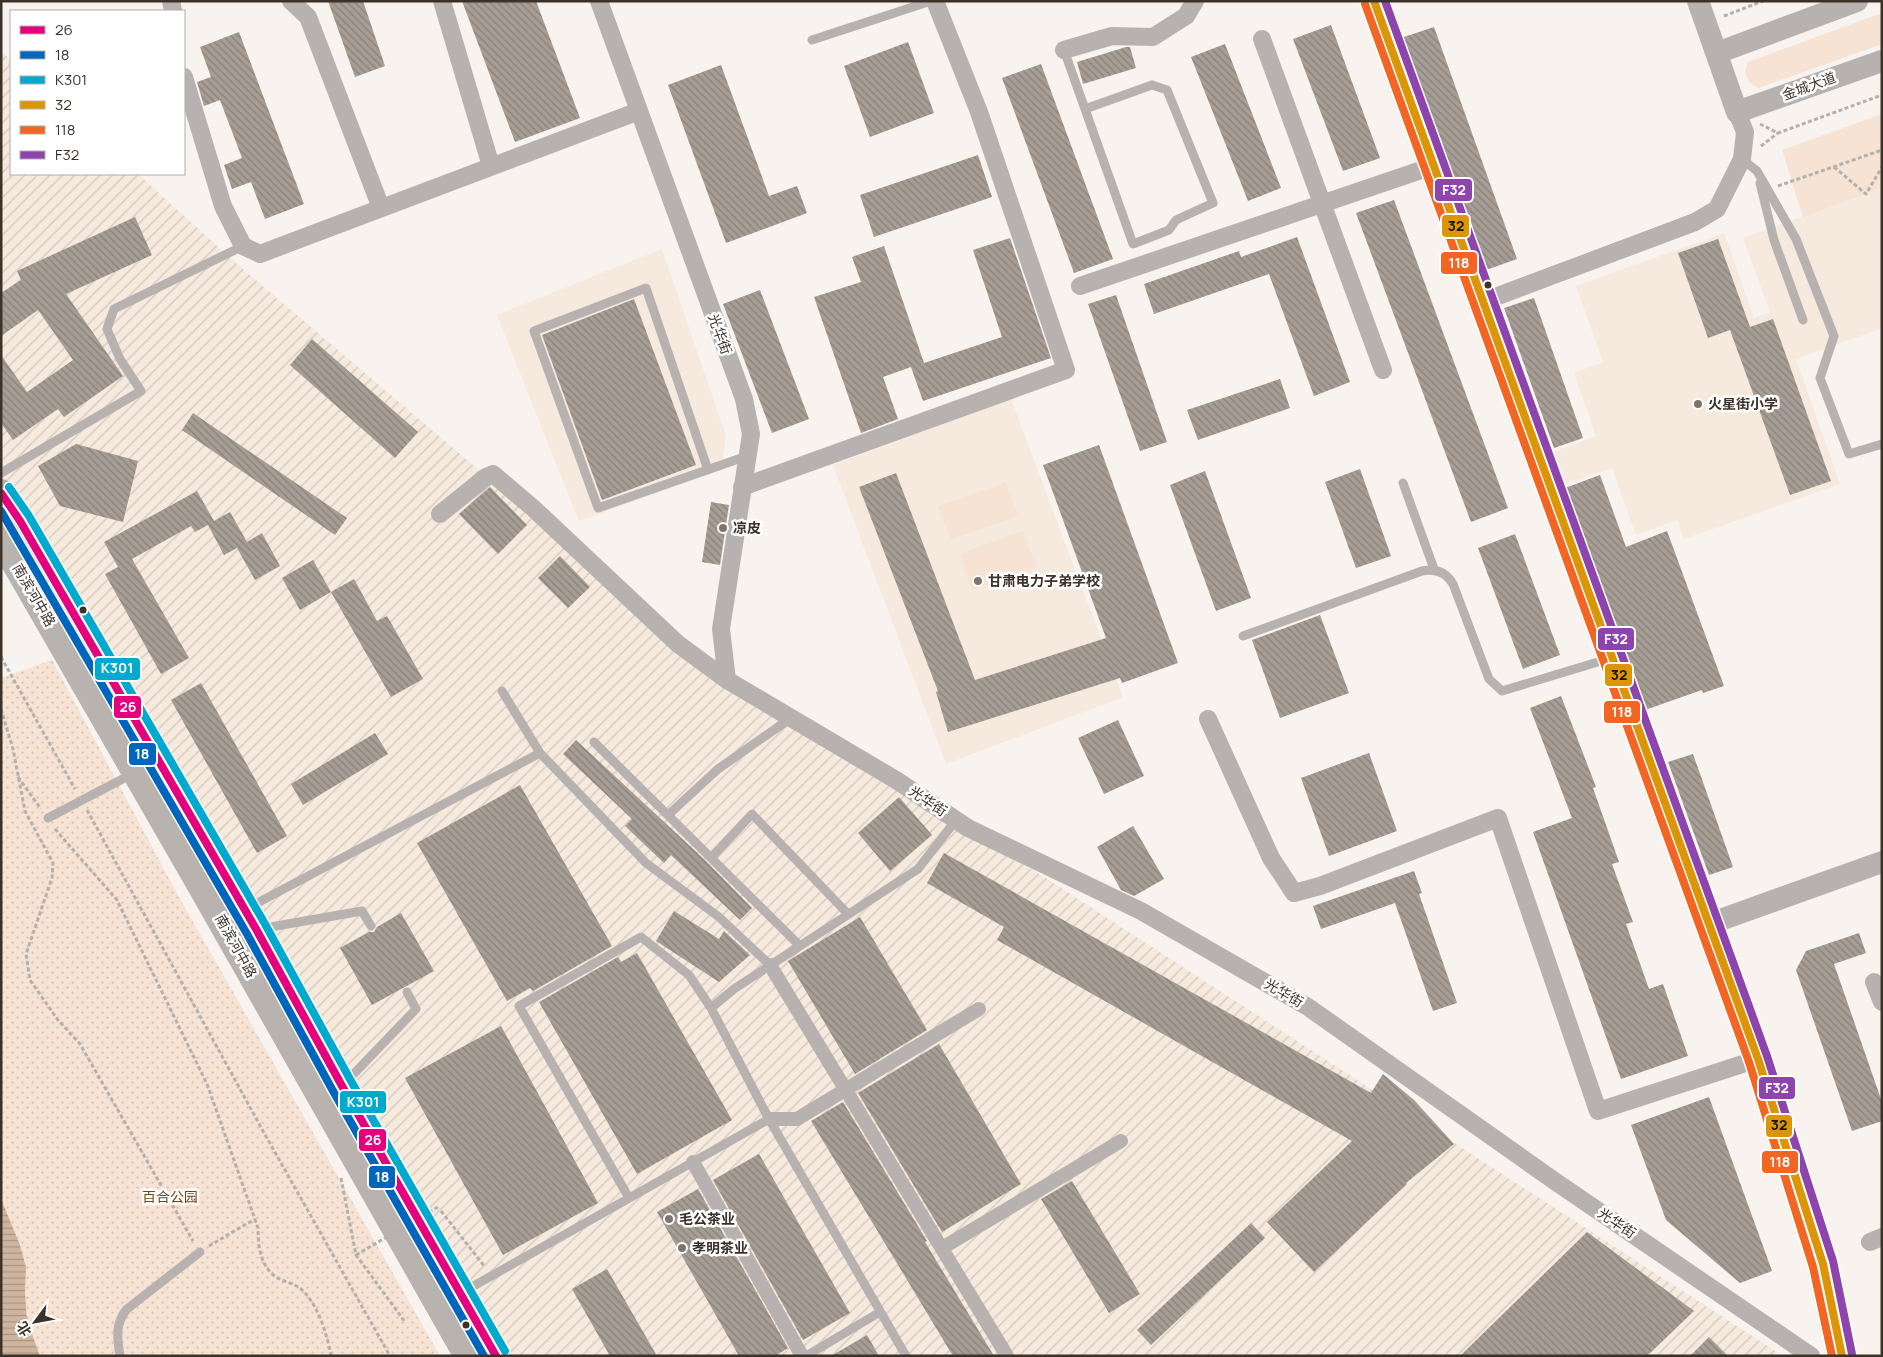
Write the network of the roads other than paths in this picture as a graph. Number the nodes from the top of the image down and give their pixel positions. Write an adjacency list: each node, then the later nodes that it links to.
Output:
1 (291, 1): 24 (street)
2 (442, 1): 20 (street)
3 (599, 1): 17 (street, 光华街)
4 (931, 1): 11 (lane)
5 (935, 1): 35 (street)
6 (1195, 1): 12 (street)
7 (1698, 1): 13 (street)
8 (1858, 1): 13 (street)
9 (1378, 2): 21 (street)
10 (1262, 39): 23 (street)
11 (812, 40)
12 (1064, 50): 16 (lane)
13 (1717, 53): 18 (street)
14 (1882, 61): 18 (street, 金城大道)
15 (185, 80): 25 (street)
16 (1085, 109): 16 (lane)
17 (639, 111): 20 (street); 31 (street, 光华街)
18 (1737, 112): 19 (street)
19 (1742, 159): 22 (lane); 27 (street)
20 (492, 166): 24 (street)
21 (1433, 166): 23 (street); 27 (street)
22 (1757, 171): 28 (lane); 30 (lane)
23 (1322, 203): 26 (street); 29 (street)
24 (381, 208): 25 (street)
25 (244, 246): 33 (lane)
26 (1080, 286)
27 (1482, 302): 41 (street)
28 (1803, 320)
29 (1384, 370)
30 (1882, 444)
31 (747, 456): 32 (lane); 35 (street, 光华街)
32 (708, 470): 32 (lane)
33 (1, 473)
34 (1403, 483): 39 (lane)
35 (742, 487): 42 (street, 光华街)
36 (1, 493): 55 (highway, 南滨河中路)
37 (440, 514): 42 (street, 光华街)
38 (1, 538): 48 (highway, 南滨河中路)
39 (1434, 569): 40 (lane); 41 (lane)
40 (1243, 636)
41 (1612, 658): 56 (street)
42 (727, 680): 44 (street, 光华街)
43 (502, 691): 47 (lane)
44 (792, 718): 49 (lane); 51 (street, 光华街)
45 (1208, 719): 66 (street)
46 (594, 742): 49 (lane)
47 (540, 753): 55 (lane); 60 (lane)
48 (136, 772): 50 (lane); 58 (highway, 南滨河中路)
49 (668, 815): 52 (lane)
50 (48, 818)
51 (956, 820): 54 (lane); 84 (street, 光华街)
52 (711, 858): 54 (lane); 59 (lane)
53 (1882, 862): 56 (street)
54 (848, 914): 59 (lane)
55 (250, 920): 57 (lane); 58 (lane); 67 (highway, 南滨河中路)
56 (1709, 924): 66 (street)
57 (370, 926)
58 (231, 938): 78 (highway, 南滨河中路)
59 (800, 946): 60 (lane)
60 (770, 965): 64 (lane); 68 (street)
61 (1874, 982): 63 (street)
62 (407, 992): 67 (lane)
63 (1882, 1002)
64 (711, 1008): 69 (lane); 72 (lane)
65 (979, 1009): 68 (street)
66 (1758, 1059): 85 (street)
67 (342, 1086): 75 (highway, 南滨河中路)
68 (846, 1089): 69 (street); 73 (street)
69 (769, 1119): 71 (lane); 76 (lane)
70 (1121, 1141): 73 (street)
71 (693, 1162): 72 (lane); 80 (street)
72 (630, 1198): 75 (lane)
73 (942, 1248): 83 (street)
74 (200, 1252): 77 (lane)
75 (461, 1294): 79 (highway, 南滨河中路)
76 (880, 1312): 81 (lane); 82 (lane)
77 (120, 1356)
78 (468, 1356)
79 (496, 1356)
80 (802, 1356)
81 (806, 1356)
82 (906, 1356)
83 (1007, 1356)
84 (1811, 1356)
85 (1842, 1356)

